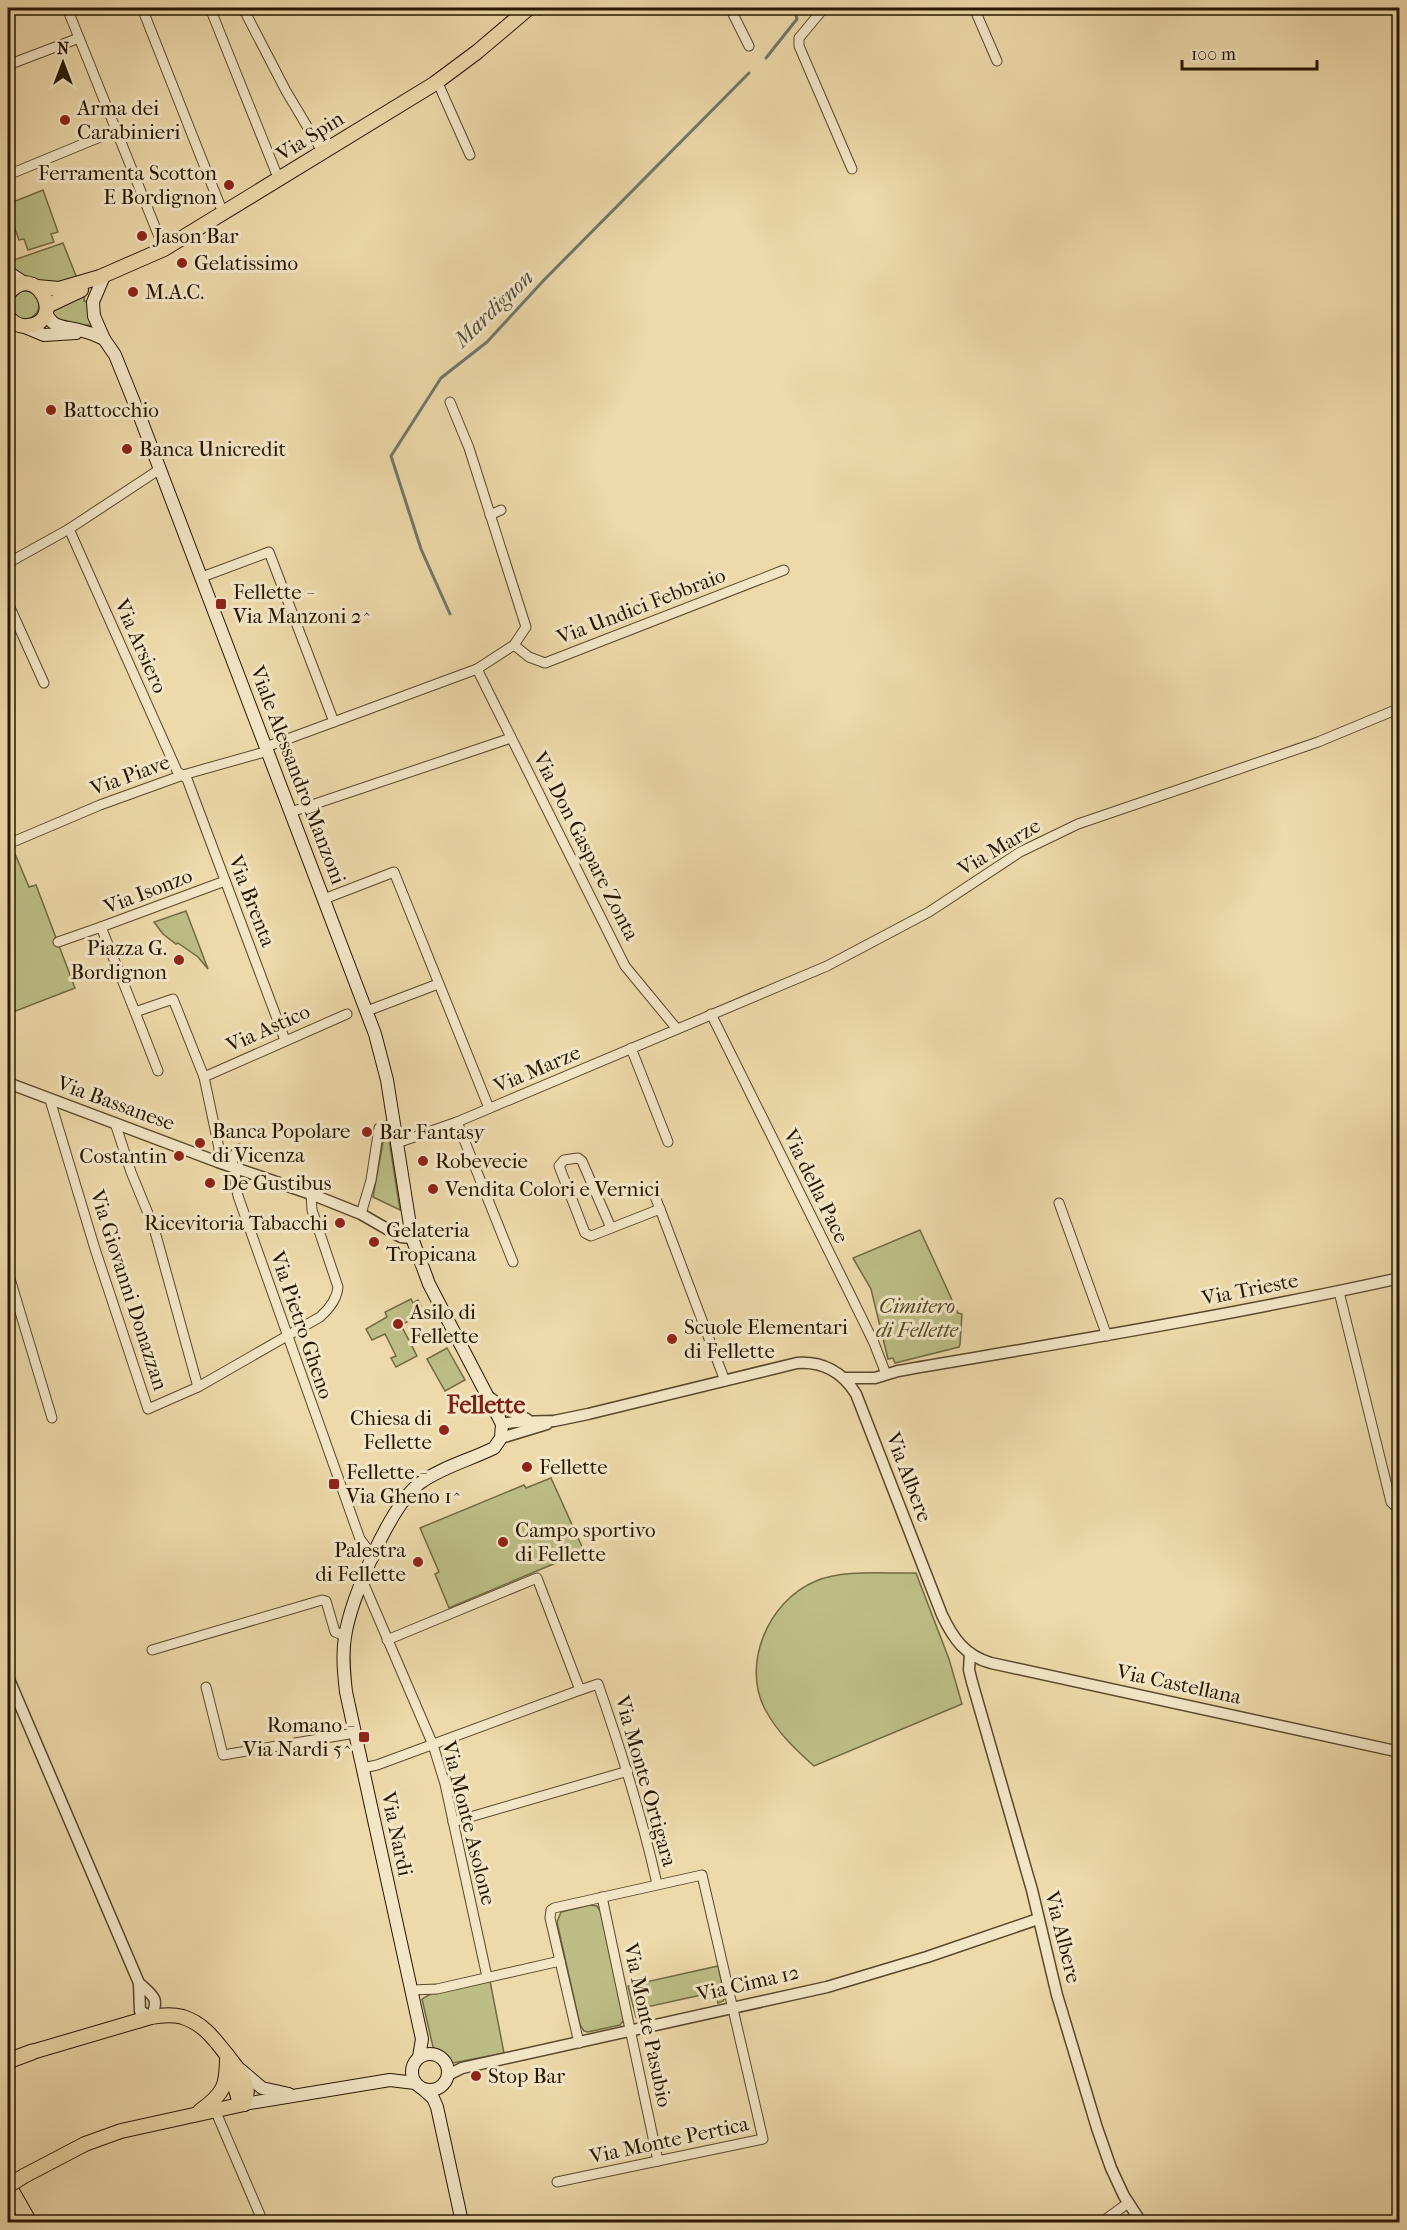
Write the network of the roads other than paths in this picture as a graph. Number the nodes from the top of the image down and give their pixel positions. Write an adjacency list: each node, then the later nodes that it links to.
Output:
1 (67, 8): 9 (street)
2 (142, 8): 20 (street)
3 (210, 8): 19 (street)
4 (243, 8): 15 (street)
5 (529, 8): 13 (main road, Via Spin)
6 (730, 8): 10 (street)
7 (824, 8): 17 (street)
8 (974, 8): 11 (street)
9 (79, 38): 12 (street); 14 (street)
10 (749, 46)
11 (997, 61)
12 (8, 65)
13 (437, 81): 15 (main road, Via Spin); 16 (street)
14 (117, 130): 18 (street); 21 (street)
15 (323, 153): 19 (main road, Via Spin)
16 (470, 155)
17 (852, 169)
18 (8, 175)
19 (279, 180): 20 (main road, Via Spin)
20 (223, 213): 21 (main road, Via Spin)
21 (164, 249): 23 (main road, Via Spin)
22 (8, 272): 24 (main road)
23 (102, 277): 24 (main road, Via Spin); 26 (main road, Via Spin); 29 (main road, Viale Alessandro Manzoni)
24 (31, 285): 25 (main road, Via Spin); 26 (main road)
25 (8, 294)
26 (46, 309): 27 (main road, Via Spin); 28 (main road)
27 (14, 323): 28 (main road)
28 (86, 332): 29 (main road)
29 (104, 339): 31 (main road, Viale Alessandro Manzoni)
30 (450, 402): 33 (street, Via Undici Febbraio)
31 (160, 469): 34 (street); 37 (main road, Viale Alessandro Manzoni)
32 (501, 510): 33 (street)
33 (490, 515): 39 (street, Via Undici Febbraio)
34 (69, 529): 35 (street); 46 (street, Via Arsiero)
35 (8, 563)
36 (784, 570): 39 (street, Via Undici Febbraio)
37 (202, 578): 43 (street); 45 (main road, Viale Alessandro Manzoni)
38 (8, 603): 41 (street)
39 (514, 645): 40 (street)
40 (477, 669): 43 (street); 44 (street, Via Don Gaspare Zonta)
41 (44, 683)
42 (1400, 708): 57 (street, Via Marze)
43 (334, 722): 45 (street)
44 (511, 738): 47 (street); 58 (street, Via Don Gaspare Zonta)
45 (267, 749): 46 (street, Via Piave); 47 (main road, Viale Alessandro Manzoni)
46 (183, 775): 48 (street, Via Piave); 49 (street, Via Brenta)
47 (291, 812): 50 (main road, Viale Alessandro Manzoni)
48 (8, 844)
49 (225, 881): 51 (street, Via Isonzo); 59 (street, Via Brenta)
50 (324, 899): 53 (street); 54 (main road, Viale Alessandro Manzoni)
51 (101, 927): 52 (street, Via Isonzo); 55 (street, Via Isonzo)
52 (58, 942)
53 (438, 984): 54 (street); 65 (street)
54 (367, 1011): 68 (main road, Viale Alessandro Manzoni)
55 (135, 1012): 61 (street, Via Isonzo); 62 (street)
56 (346, 1014): 59 (street, Via Astico)
57 (711, 1014): 58 (street, Via Marze); 87 (street, Via della Pace)
58 (677, 1029): 60 (street, Via Marze)
59 (285, 1040): 62 (street, Via Astico)
60 (631, 1048): 65 (street, Via Marze); 69 (street)
61 (158, 1071)
62 (204, 1077): 72 (street)
63 (8, 1083): 64 (street, Via Bassanese)
64 (50, 1100): 67 (street, Via Bassanese); 90 (street, Via Giovanni Donazzan)
65 (489, 1108): 66 (street, Via Marze)
66 (457, 1122): 70 (street, Via Marze); 81 (street)
67 (115, 1123): 72 (street, Via Bassanese); 90 (street)
68 (394, 1124): 70 (main road, Viale Alessandro Manzoni); 78 (street)
69 (668, 1142)
70 (397, 1143): 80 (main road, Viale Alessandro Manzoni)
71 (239, 1149): 73 (street)
72 (218, 1162): 73 (street, Via Bassanese)
73 (234, 1167): 74 (street, Via Bassanese); 85 (street, Via Pietro Gheno)
74 (311, 1194): 78 (street, Via Bassanese); 85 (street, Via Giovanni Donazzan)
75 (654, 1194): 77 (street)
76 (1059, 1203): 86 (street)
77 (660, 1209): 79 (street); 89 (street)
78 (361, 1214): 80 (street, Via Bassanese)
79 (611, 1227): 79 (street)
80 (412, 1238): 92 (main road, Viale Alessandro Manzoni)
81 (513, 1262)
82 (8, 1272): 93 (street)
83 (1400, 1278): 84 (street, Via Trieste)
84 (1339, 1292): 86 (street, Via Trieste); 98 (street)
85 (287, 1335): 90 (street, Via Giovanni Donazzan); 99 (street, Via Pietro Gheno)
86 (1107, 1336): 87 (street, Via Trieste)
87 (880, 1376): 88 (street, Via Trieste); 91 (street)
88 (844, 1378): 89 (street, Via Albere); 91 (street, Via Albere)
89 (725, 1381): 95 (street)
90 (198, 1387)
91 (856, 1394): 103 (street, Via Albere)
92 (489, 1397): 94 (street); 96 (main road, Viale Alessandro Manzoni)
93 (52, 1418)
94 (537, 1421): 95 (street); 96 (street)
95 (554, 1421): 97 (street)
96 (502, 1424): 97 (main road)
97 (501, 1438): 99 (main road, Via Nardi)
98 (1400, 1511)
99 (374, 1558): 100 (main road, Via Nardi)
100 (363, 1582): 101 (main road, Via Nardi); 102 (street, Via Monte Asolone)
101 (345, 1636): 104 (street); 109 (main road, Via Nardi)
102 (387, 1640): 108 (street, Via Monte Ortigara); 110 (street, Via Monte Asolone)
103 (956, 1642): 105 (street, Via Castellana)
104 (152, 1650)
105 (970, 1653): 111 (street, Via Castellana); 117 (street, Via Albere)
106 (8, 1677): 122 (street)
107 (206, 1687): 109 (street)
108 (580, 1690): 110 (street); 113 (street, Via Monte Ortigara)
109 (355, 1733): 112 (main road, Via Nardi)
110 (433, 1745): 112 (street); 114 (street, Via Monte Asolone)
111 (1400, 1752)
112 (363, 1768): 120 (main road, Via Nardi)
113 (628, 1771): 114 (street); 115 (street, Via Monte Ortigara)
114 (453, 1822): 119 (street, Via Monte Asolone)
115 (657, 1884): 116 (street); 121 (street)
116 (602, 1897): 118 (street); 123 (street, Via Monte Pasubio)
117 (1038, 1919): 121 (street, Via Cima 12); 143 (street, Via Albere)
118 (560, 1961): 119 (street); 125 (street)
119 (487, 1977): 120 (street)
120 (412, 1990): 124 (main road, Via Nardi)
121 (734, 2009): 123 (street, Via Cima 12); 140 (street, Via Monte Pertica)
122 (151, 2017): 126 (main road); 128 (main road)
123 (631, 2030): 125 (street, Via Cima 12); 140 (street, Via Monte Pasubio)
124 (422, 2039): 127 (main road); 130 (main road)
125 (579, 2043): 132 (street, Via Cima 12)
126 (32, 2052): 129 (highway)
127 (433, 2054): 130 (main road); 132 (main road)
128 (227, 2055): 131 (main road); 136 (main road); 139 (main road)
129 (8, 2059)
130 (416, 2062): 133 (main road); 134 (main road)
131 (241, 2070): 135 (main road); 136 (main road)
132 (445, 2075): 134 (main road); 137 (main road)
133 (390, 2080): 134 (main road); 135 (main road)
134 (419, 2086): 137 (main road)
135 (296, 2096): 136 (main road)
136 (244, 2104): 138 (main road)
137 (437, 2107): 147 (main road)
138 (215, 2110): 139 (main road); 146 (street)
139 (198, 2113): 142 (main road, bridge)
140 (658, 2161): 141 (street, Via Monte Pertica)
141 (557, 2182)
142 (9, 2193): 144 (highway); 145 (highway)
143 (1128, 2204): 148 (street); 149 (street, Via Albere)
144 (20, 2223)
145 (29, 2223)
146 (263, 2223)
147 (462, 2223)
148 (1102, 2223)
149 (1142, 2223)

